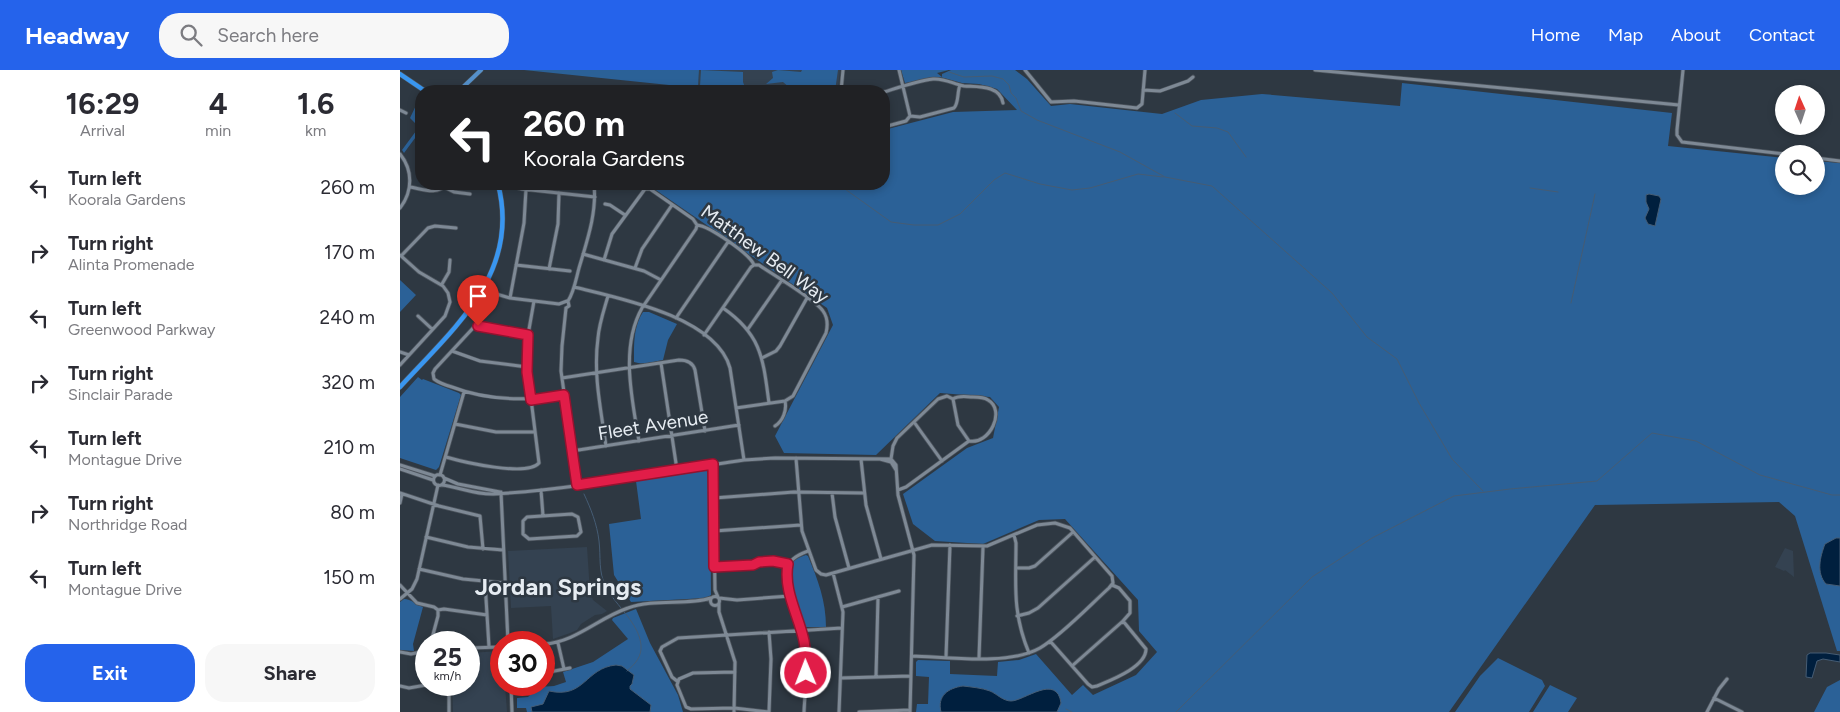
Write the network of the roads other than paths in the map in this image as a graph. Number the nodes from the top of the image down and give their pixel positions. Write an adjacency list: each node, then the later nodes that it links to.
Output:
1 (481, 70): 11 (main road)
2 (843, 70): 12 (street)
3 (899, 70): 14 (street)
4 (1024, 70): 16 (street)
5 (1144, 70): 16 (street)
6 (1315, 70): 18 (street)
7 (1683, 70): 18 (street)
8 (400, 74): 10 (highway)
9 (1193, 77): 16 (street)
10 (416, 85)
11 (465, 85)
12 (842, 85)
13 (960, 85): 14 (street); 17 (street); 21 (street)
14 (903, 87): 15 (street); 21 (street)
15 (890, 90)
16 (1143, 90)
17 (1003, 103)
18 (1680, 105): 23 (street)
19 (400, 110): 20 (street)
20 (406, 113)
21 (910, 116): 22 (street)
22 (890, 125)
23 (1775, 153)
24 (400, 154): 27 (street)
25 (1825, 159): 26 (street)
26 (1840, 161)
27 (410, 187): 28 (street); 41 (street)
28 (415, 188)
29 (451, 190): 37 (street)
30 (499, 190): 59 (highway)
31 (526, 190): 50 (street)
32 (534, 190): 36 (street)
33 (594, 190): 38 (street)
34 (644, 190): 42 (street)
35 (651, 190): 40 (street, Matthew Bell Way)
36 (559, 193): 38 (street); 53 (street)
37 (470, 194)
38 (595, 197): 46 (street)
39 (605, 204): 42 (street)
40 (672, 205): 43 (street, Matthew Bell Way); 52 (street)
41 (400, 208)
42 (625, 215): 49 (street)
43 (698, 225): 45 (street, Matthew Bell Way); 55 (street)
44 (456, 228): 47 (street)
45 (728, 242): 51 (street, Matthew Bell Way); 70 (street)
46 (583, 254): 49 (street); 58 (street)
47 (401, 256): 57 (street)
48 (450, 260): 57 (street)
49 (604, 260): 52 (street)
50 (516, 265): 53 (street); 61 (street)
51 (754, 265): 56 (street, Matthew Bell Way); 68 (street)
52 (635, 268): 55 (street)
53 (549, 269): 54 (street)
54 (570, 271)
55 (662, 280): 66 (street)
56 (782, 280): 62 (street, Matthew Bell Way); 72 (street)
57 (442, 284): 71 (street)
58 (574, 287): 60 (street); 64 (street)
59 (483, 290): 61 (street); 85 (highway)
60 (608, 296): 66 (street); 83 (street)
61 (510, 298): 63 (street)
62 (807, 298): 78 (street); 90 (street, Matthew Bell Way)
63 (534, 301): 65 (street); 73 (street)
64 (568, 301): 65 (street); 67 (street)
65 (562, 304): 67 (street)
66 (644, 306): 70 (street); 82 (street)
67 (566, 308): 84 (street)
68 (723, 308): 72 (street); 74 (street)
69 (418, 316): 71 (street)
70 (676, 318): 74 (street)
71 (432, 329): 77 (street)
72 (748, 329): 78 (street)
73 (528, 335): 75 (street); 81 (street)
74 (704, 335): 92 (street)
75 (452, 351): 81 (street); 86 (street)
76 (400, 352): 77 (street)
77 (409, 355): 80 (street)
78 (762, 358): 91 (street)
79 (661, 363): 82 (street); 97 (street); 99 (street)
80 (400, 365)
81 (527, 367): 89 (street)
82 (630, 367): 83 (street); 100 (street)
83 (596, 373): 84 (street); 102 (street)
84 (562, 378): 87 (street)
85 (400, 387)
86 (464, 392): 89 (street); 94 (street)
87 (564, 395): 89 (street); 103 (street)
88 (953, 399): 93 (street); 101 (street); 101 (street)
89 (531, 400): 98 (street)
90 (785, 401): 91 (street); 96 (street)
91 (769, 403): 92 (street)
92 (736, 408): 95 (street)
93 (914, 422): 107 (street); 110 (street)
94 (455, 424): 98 (street); 104 (street)
95 (739, 425): 97 (street, Fleet Avenue); 108 (street)
96 (775, 426)
97 (705, 431): 99 (street, Fleet Avenue)
98 (535, 432): 104 (street)
99 (672, 436): 100 (street, Fleet Avenue); 114 (street)
100 (639, 441): 102 (street, Fleet Avenue)
101 (969, 441): 110 (street)
102 (606, 446): 103 (street, Fleet Avenue)
103 (572, 451): 120 (street)
104 (446, 457): 116 (street)
105 (796, 458): 106 (street); 108 (street); 124 (street)
106 (861, 459): 109 (street); 127 (street)
107 (891, 459): 109 (street); 115 (street)
108 (744, 460): 111 (street)
109 (880, 460): 115 (street)
110 (942, 461): 122 (street)
111 (713, 464): 114 (street); 128 (street)
112 (400, 465): 117 (street)
113 (400, 469): 117 (street)
114 (677, 470): 120 (street)
115 (896, 471): 122 (street)
116 (440, 475): 117 (street); 118 (street)
117 (434, 478): 119 (street)
118 (444, 478): 119 (street); 123 (street)
119 (440, 485): 123 (street); 130 (street)
120 (577, 485): 121 (street)
121 (541, 490): 123 (street); 131 (street)
122 (898, 490): 143 (street)
123 (501, 492): 142 (street)
124 (798, 492): 126 (street); 128 (street); 132 (street)
125 (401, 493): 129 (street); 130 (street)
126 (832, 493): 127 (street); 149 (street)
127 (863, 493): 146 (street)
128 (714, 498): 134 (street)
129 (400, 503)
130 (433, 504): 137 (street); 141 (street)
131 (543, 516): 131 (street)
132 (800, 525): 134 (street); 144 (street)
133 (1066, 526): 135 (street); 136 (street); 138 (street)
134 (714, 531): 148 (street)
135 (1072, 533): 138 (street); 150 (street)
136 (1014, 535): 140 (street); 150 (street)
137 (426, 537): 141 (street); 151 (street)
138 (1078, 538): 145 (street)
139 (950, 545): 140 (street); 143 (street); 188 (street)
140 (983, 547): 189 (street)
141 (483, 548): 142 (street)
142 (503, 550): 154 (street)
143 (914, 550): 146 (street); 187 (street)
144 (808, 551): 147 (street); 152 (street)
145 (1095, 557): 156 (street); 171 (street)
146 (881, 559): 149 (street)
147 (788, 564): 148 (street); 160 (street)
148 (714, 567): 157 (street)
149 (850, 568): 152 (street)
150 (1016, 568): 171 (street)
151 (419, 569): 153 (street); 159 (street)
152 (834, 573): 167 (street)
153 (485, 582): 154 (street); 170 (street)
154 (505, 583): 176 (street)
155 (400, 585): 159 (street)
156 (1112, 585): 172 (street); 179 (street)
157 (715, 590): 161 (street); 164 (street)
158 (900, 591): 162 (street)
159 (407, 593): 163 (street); 168 (street)
160 (790, 596): 164 (street); 174 (street)
161 (712, 597): 164 (street); 165 (street); 166 (street)
162 (878, 597): 167 (street); 196 (street)
163 (400, 599)
164 (719, 600): 166 (street); 169 (street)
165 (703, 601): 166 (street); 181 (street)
166 (712, 605): 169 (street)
167 (842, 607): 173 (street)
168 (438, 610): 170 (street); 175 (street)
169 (720, 612): 178 (street)
170 (487, 615): 183 (street)
171 (1017, 616): 186 (street)
172 (1123, 620): 190 (street); 190 (street)
173 (842, 628): 174 (street); 197 (street)
174 (801, 630): 177 (street); 210 (street)
175 (434, 631)
176 (507, 631)
177 (769, 632): 178 (street); 209 (street)
178 (728, 636): 194 (street); 199 (street)
179 (1050, 641): 186 (street); 190 (street)
180 (555, 643): 181 (street)
181 (558, 643): 192 (street)
182 (480, 648): 183 (street)
183 (489, 648)
184 (400, 652): 185 (street)
185 (415, 653)
186 (1030, 653): 189 (street)
187 (912, 656): 188 (street); 195 (street)
188 (946, 657): 189 (street)
189 (979, 658)
190 (1072, 666)
191 (570, 668): 192 (street)
192 (564, 670): 193 (street)
193 (555, 671)
194 (735, 672): 199 (street); 205 (street)
195 (911, 676): 196 (street); 206 (street)
196 (876, 677): 197 (street)
197 (841, 678): 211 (street)
198 (1728, 679): 204 (street)
199 (677, 681): 205 (street)
200 (400, 686): 201 (street)
201 (415, 687)
202 (449, 696): 207 (street)
203 (511, 696): 208 (street)
204 (1714, 698): 213 (street); 214 (street)
205 (734, 710): 209 (street)
206 (910, 711): 212 (street)
207 (449, 712)
208 (512, 712)
209 (769, 712)
210 (804, 712)
211 (839, 712)
212 (858, 712)
213 (1707, 712)
214 (1742, 712)

